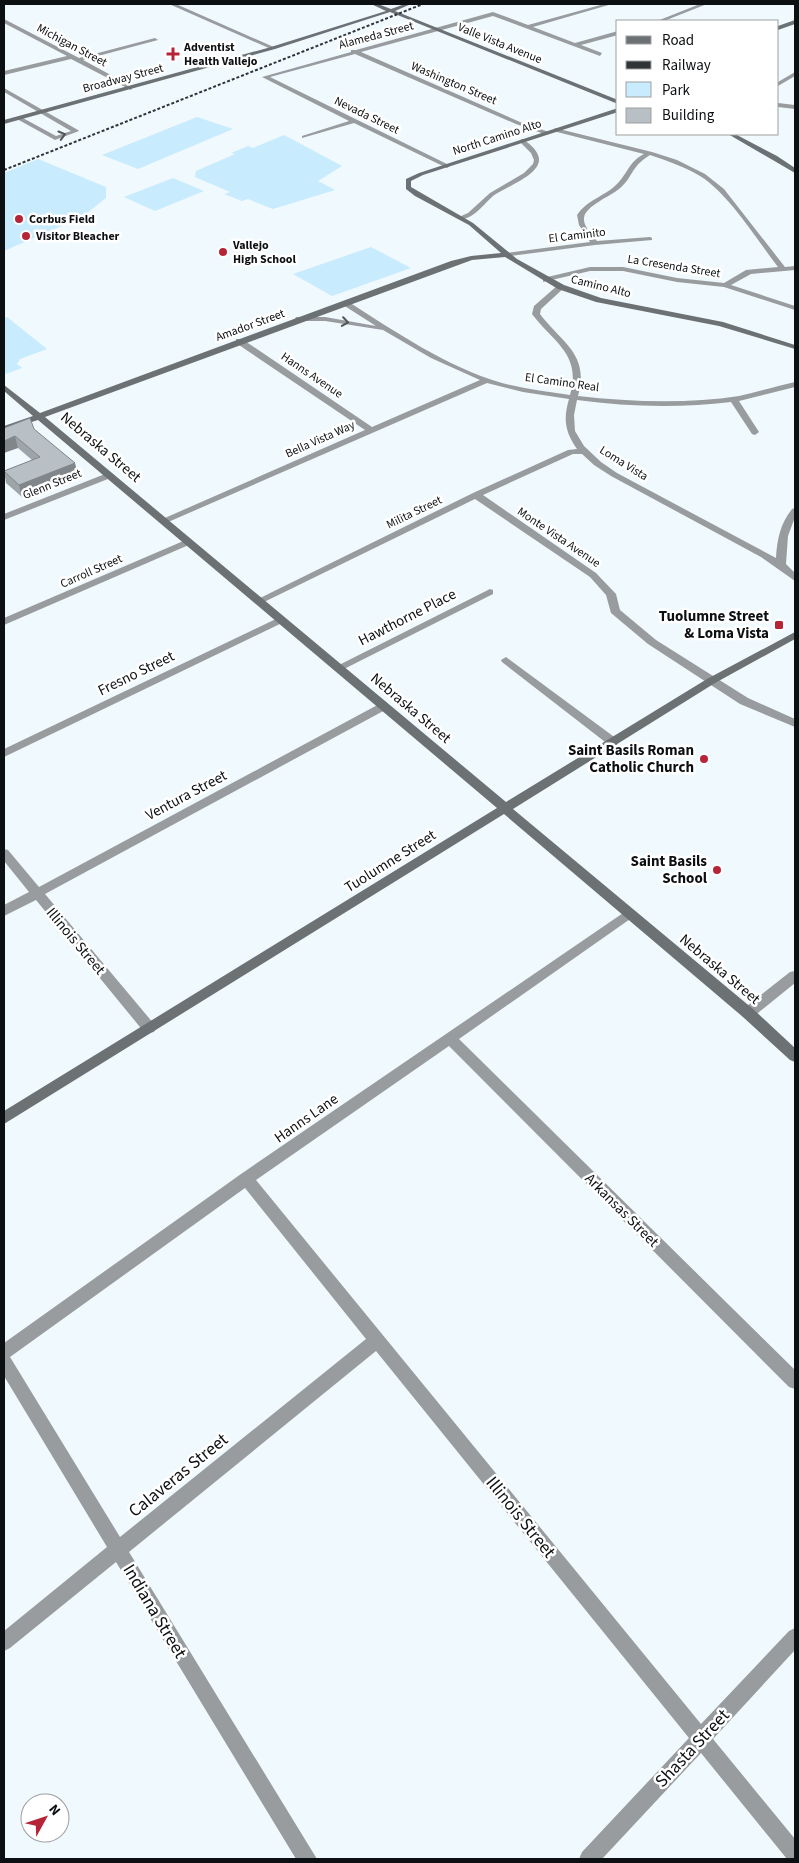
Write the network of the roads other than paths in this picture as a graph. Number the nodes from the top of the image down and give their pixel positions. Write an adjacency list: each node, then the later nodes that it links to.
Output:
1 (172, 4): 19 (street)
2 (374, 4): 8 (street, Valle Vista Avenue)
3 (395, 4): 8 (street, Broadway Street)
4 (409, 4): 8 (street, Broadway Street)
5 (609, 4): 13 (street)
6 (704, 4): 10 (street)
7 (495, 6): 9 (street)
8 (387, 9): 15 (street, Valle Vista Avenue); 19 (street, Broadway Street)
9 (494, 14): 13 (street); 15 (street, Alameda Street)
10 (663, 20)
11 (4, 21): 22 (street, Michigan Street)
12 (795, 22): 14 (street)
13 (526, 27): 18 (street)
14 (779, 28)
15 (436, 29): 20 (street, Alameda Street); 30 (street, Valle Vista Avenue)
16 (616, 34): 18 (street)
17 (154, 40): 23 (street)
18 (574, 45): 21 (street)
19 (273, 48): 28 (street, Broadway Street)
20 (353, 51): 27 (street, Alameda Street); 39 (street, Washington Street)
21 (600, 54)
22 (71, 57): 23 (street, Michigan Street); 24 (street)
23 (78, 60): 28 (street, Michigan Street)
24 (4, 73)
25 (795, 74): 26 (street)
26 (779, 83)
27 (278, 84): 37 (street, Nevada Street)
28 (131, 88): 34 (street, Broadway Street)
29 (4, 90): 34 (street)
30 (616, 101)
31 (779, 105): 32 (street)
32 (795, 107)
33 (616, 111): 38 (street, North Camino Alto)
34 (42, 112): 35 (street, Broadway Street); 35 (street, one-way to 34)
35 (19, 118): 36 (street, Broadway Street)
36 (4, 122)
37 (354, 122): 41 (street); 44 (street, Nevada Street)
38 (555, 130): 39 (street, North Camino Alto); 43 (street)
39 (547, 133): 42 (street, North Camino Alto)
40 (733, 135): 45 (street)
41 (304, 137)
42 (522, 141): 44 (street, North Camino Alto); 47 (street)
43 (650, 153): 49 (street); 51 (street)
44 (446, 166): 46 (street, North Camino Alto)
45 (795, 171)
46 (422, 198): 47 (street, Camino Alto)
47 (461, 218): 50 (street, Camino Alto)
48 (650, 239): 49 (street, El Caminito)
49 (594, 243): 50 (street, El Caminito)
50 (506, 255): 53 (street, Camino Alto); 56 (street, Amador Street)
51 (782, 268): 52 (street); 54 (street)
52 (795, 268)
53 (546, 280): 54 (street, La Cresenda Street); 55 (street, Camino Alto)
54 (725, 285): 57 (street, La Cresenda Street)
55 (561, 287): 61 (street, Camino Alto); 65 (street, Loma Vista)
56 (344, 303): 58 (street, Amador Street); 59 (street, El Camino Real)
57 (795, 308)
58 (299, 319): 59 (street, one-way to 59); 60 (street, Amador Street)
59 (390, 331): 62 (street, El Camino Real)
60 (239, 341): 67 (street, Amador Street); 69 (street, Hanns Avenue)
61 (795, 347)
62 (488, 380): 65 (street, El Camino Real); 69 (street, Bella Vista Way)
63 (795, 384): 66 (street, El Camino Real)
64 (4, 387): 67 (street, Nebraska Street)
65 (575, 398): 66 (street, El Camino Real); 71 (street, Loma Vista)
66 (733, 398): 70 (street)
67 (40, 416): 68 (street, Amador Street); 72 (street, Nebraska Street)
68 (4, 429)
69 (371, 430): 76 (street, Bella Vista Way)
70 (755, 432)
71 (583, 450): 73 (street, Milita Street); 78 (street, Loma Vista)
72 (110, 475): 75 (street, Glenn Street); 76 (street, Nebraska Street)
73 (476, 495): 81 (street, Milita Street); 87 (street, Monte Vista Avenue)
74 (795, 510): 78 (street)
75 (4, 517)
76 (164, 521): 77 (street, Nebraska Street)
77 (188, 542): 81 (street, Nebraska Street); 83 (street, Carroll Street)
78 (781, 565): 79 (street, Loma Vista)
79 (795, 578)
80 (490, 592): 86 (street, Hawthorne Place)
81 (259, 601): 82 (street, Nebraska Street)
82 (280, 620): 86 (street, Nebraska Street); 91 (street, Fresno Street)
83 (4, 622)
84 (795, 635): 87 (street, Tuolumne Street)
85 (506, 660): 90 (street)
86 (338, 668): 88 (street, Nebraska Street)
87 (711, 681): 89 (street, Monte Vista Avenue); 90 (street, Tuolumne Street)
88 (383, 706): 92 (street, Nebraska Street); 94 (street, Ventura Street)
89 (795, 723)
90 (613, 742): 92 (street, Tuolumne Street)
91 (4, 753)
92 (505, 809): 96 (street, Nebraska Street); 99 (street, Tuolumne Street)
93 (4, 854): 94 (street, Illinois Street)
94 (37, 893): 95 (street, Ventura Street); 99 (street, Illinois Street)
95 (4, 911)
96 (629, 914): 98 (street, Nebraska Street); 100 (street, Hanns Lane)
97 (795, 976): 98 (street)
98 (748, 1013): 101 (street, Nebraska Street)
99 (149, 1028): 102 (street, Tuolumne Street)
100 (450, 1038): 103 (street, Hanns Lane); 107 (street, Arkansas Street)
101 (795, 1056)
102 (4, 1118)
103 (246, 1179): 104 (street, Illinois Street); 105 (street, Hanns Lane)
104 (377, 1340): 108 (street, Calaveras Street); 111 (street, Illinois Street)
105 (4, 1352)
106 (4, 1362): 108 (street, Indiana Street)
107 (795, 1381)
108 (118, 1550): 110 (street, Calaveras Street); 113 (street, Indiana Street)
109 (795, 1637): 111 (street, Shasta Street)
110 (4, 1642)
111 (701, 1738): 112 (street, Illinois Street); 114 (street, Shasta Street)
112 (795, 1854)
113 (306, 1859)
114 (589, 1859)

